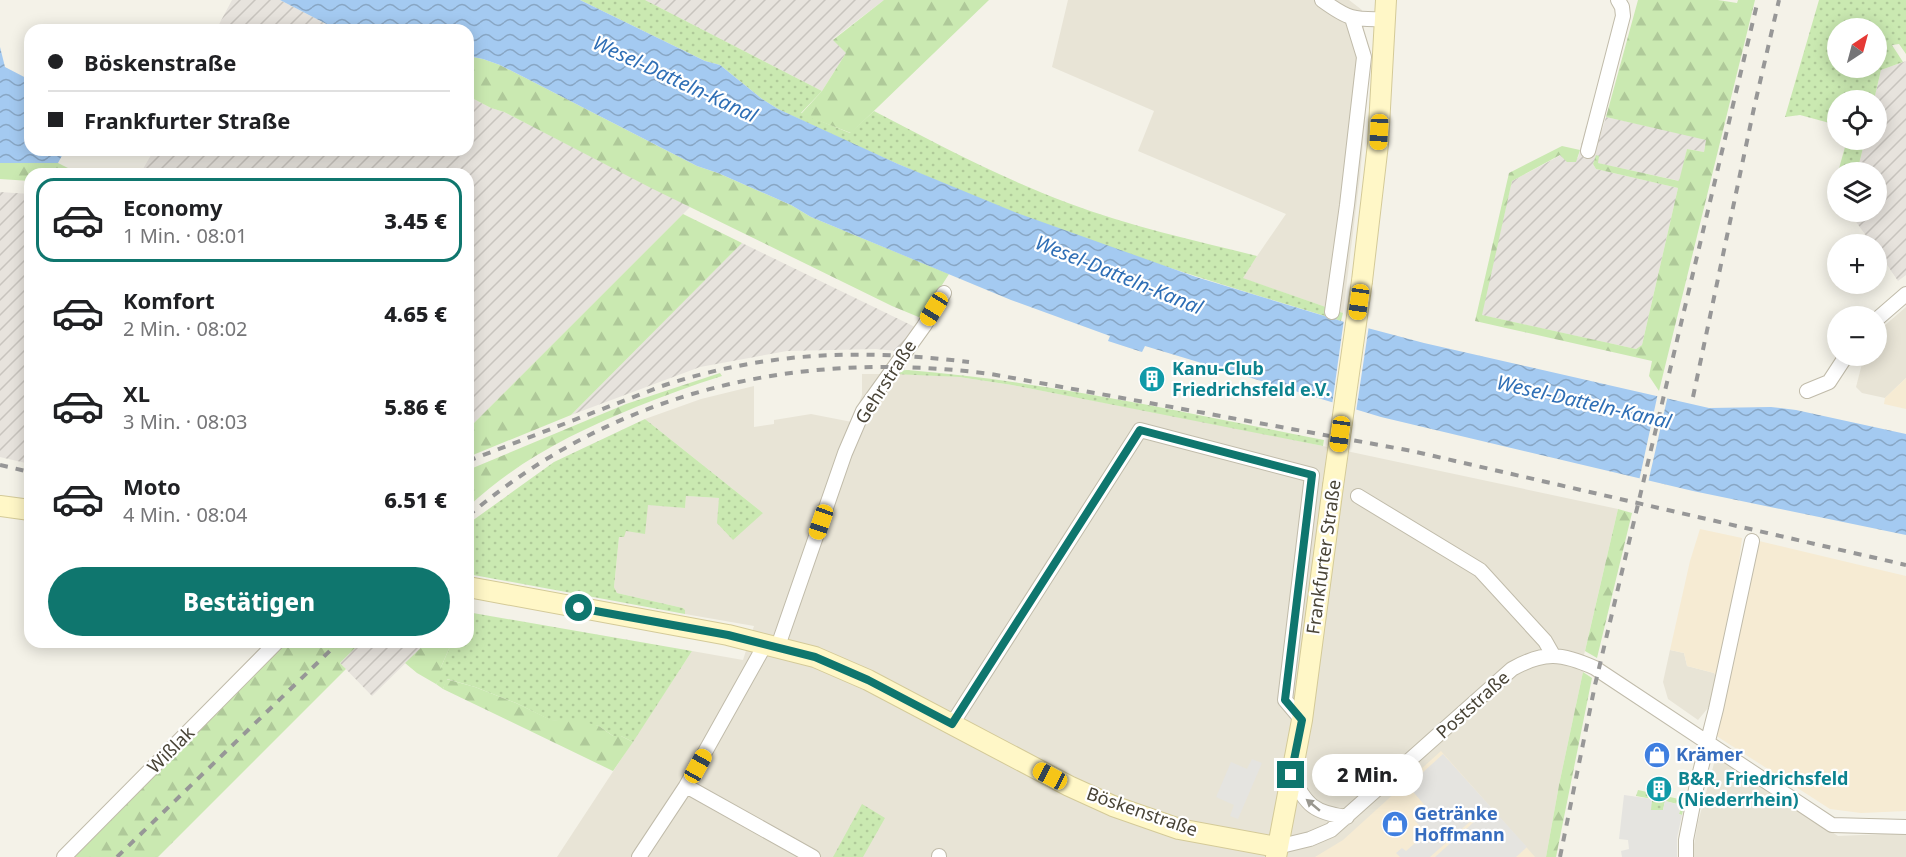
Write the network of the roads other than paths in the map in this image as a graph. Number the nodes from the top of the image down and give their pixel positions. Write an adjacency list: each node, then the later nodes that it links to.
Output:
1 (1322, 0): 4 (street)
2 (1618, 0): 5 (street)
3 (1386, 9): 4 (street); 20 (main road, Frankfurter Straße, bridge)
4 (1352, 18): 9 (street)
5 (1588, 151)
6 (944, 293): 17 (street, Gehrstraße)
7 (1906, 294): 8 (street)
8 (1887, 310)
9 (1332, 312)
10 (1839, 366): 11 (street)
11 (1807, 391)
12 (1358, 496): 19 (street)
13 (0, 506): 14 (main road)
14 (24, 509)
15 (1752, 541): 22 (street)
16 (474, 588): 17 (main road, Böskenstraße)
17 (772, 645): 21 (main road, Böskenstraße); 24 (street, Gehrstraße)
18 (271, 648): 28 (street, Wißlak)
19 (1553, 655): 22 (street, Poststraße); 25 (street, Poststraße)
20 (1302, 720): 21 (street, Frankfurter Straße); 23 (main road, Frankfurter Straße)
21 (952, 724): 27 (main road, Böskenstraße)
22 (1707, 744): 26 (street, Poststraße); 31 (street)
23 (1291, 775): 25 (street, one-way to 23); 27 (main road, Frankfurter Straße)
24 (686, 786): 29 (street, Gehrstraße); 30 (street)
25 (1347, 817): 27 (street, Poststraße)
26 (1906, 827)
27 (1277, 852)
28 (64, 857)
29 (639, 857)
30 (813, 857)
31 (1686, 857)

